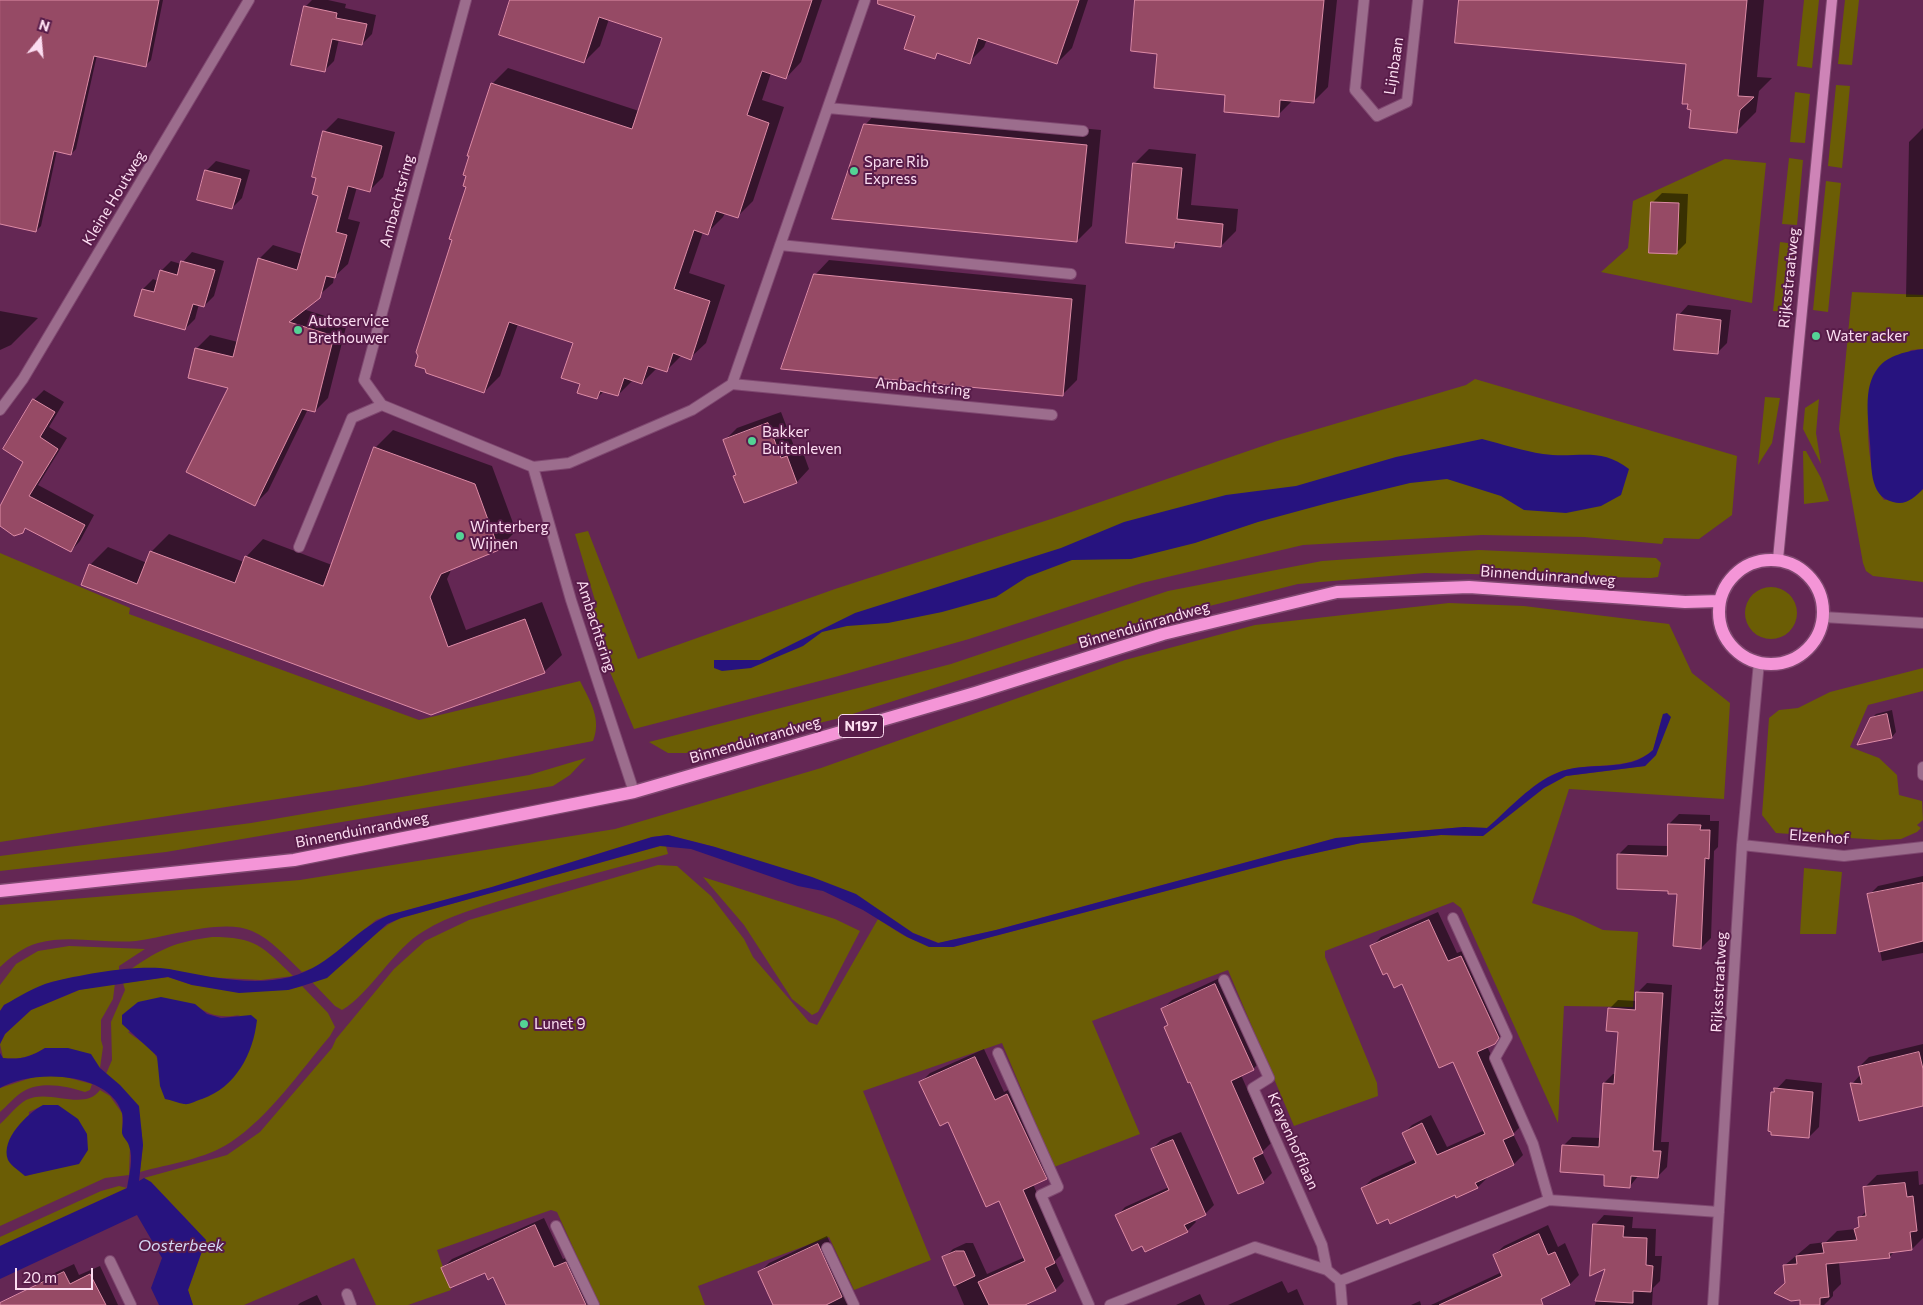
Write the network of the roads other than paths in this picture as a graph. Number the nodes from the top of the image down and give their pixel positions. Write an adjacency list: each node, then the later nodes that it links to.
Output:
1 (249, 0): 13 (street, Kleine Houtweg)
2 (466, 0): 12 (street, Ambachtsring)
3 (865, 0): 7 (street)
4 (1364, 0): 5 (street, Lijnbaan)
5 (1418, 0)
6 (1832, 0): 17 (main road, Rijksstraatweg)
7 (828, 108): 8 (street); 9 (street)
8 (1083, 130)
9 (780, 245): 10 (street); 11 (street)
10 (1071, 274)
11 (732, 384): 14 (street, Ambachtsring); 15 (street)
12 (382, 405): 15 (street); 16 (street)
13 (0, 410)
14 (1052, 415)
15 (533, 467): 24 (street, Ambachtsring)
16 (299, 547)
17 (1778, 560): 18 (main road); 19 (main road)
18 (1720, 601): 21 (main road); 24 (main road, Binnenduinrandweg / N197)
19 (1823, 617): 20 (street); 21 (main road)
20 (1923, 623)
21 (1759, 662): 25 (street, Rijksstraatweg)
22 (1923, 767): 23 (street)
23 (1923, 776)
24 (634, 792): 27 (main road, Binnenduinrandweg / N197)
25 (1742, 845): 26 (street, Elzenhof); 32 (street, Rijksstraatweg)
26 (1923, 847)
27 (0, 891)
28 (1453, 918): 31 (street)
29 (1224, 980): 36 (street, Krayenhofflaan)
30 (998, 1053): 43 (street)
31 (1549, 1200): 32 (street); 37 (street)
32 (1720, 1212): 46 (street, Rijksstraatweg)
33 (556, 1226): 41 (street)
34 (827, 1248): 42 (street)
35 (110, 1261): 39 (street)
36 (1327, 1270): 37 (street); 44 (street)
37 (1340, 1281): 45 (street)
38 (347, 1294): 40 (street)
39 (131, 1305)
40 (351, 1305)
41 (594, 1305)
42 (854, 1305)
43 (1089, 1305)
44 (1110, 1305)
45 (1342, 1305)
46 (1713, 1305)

